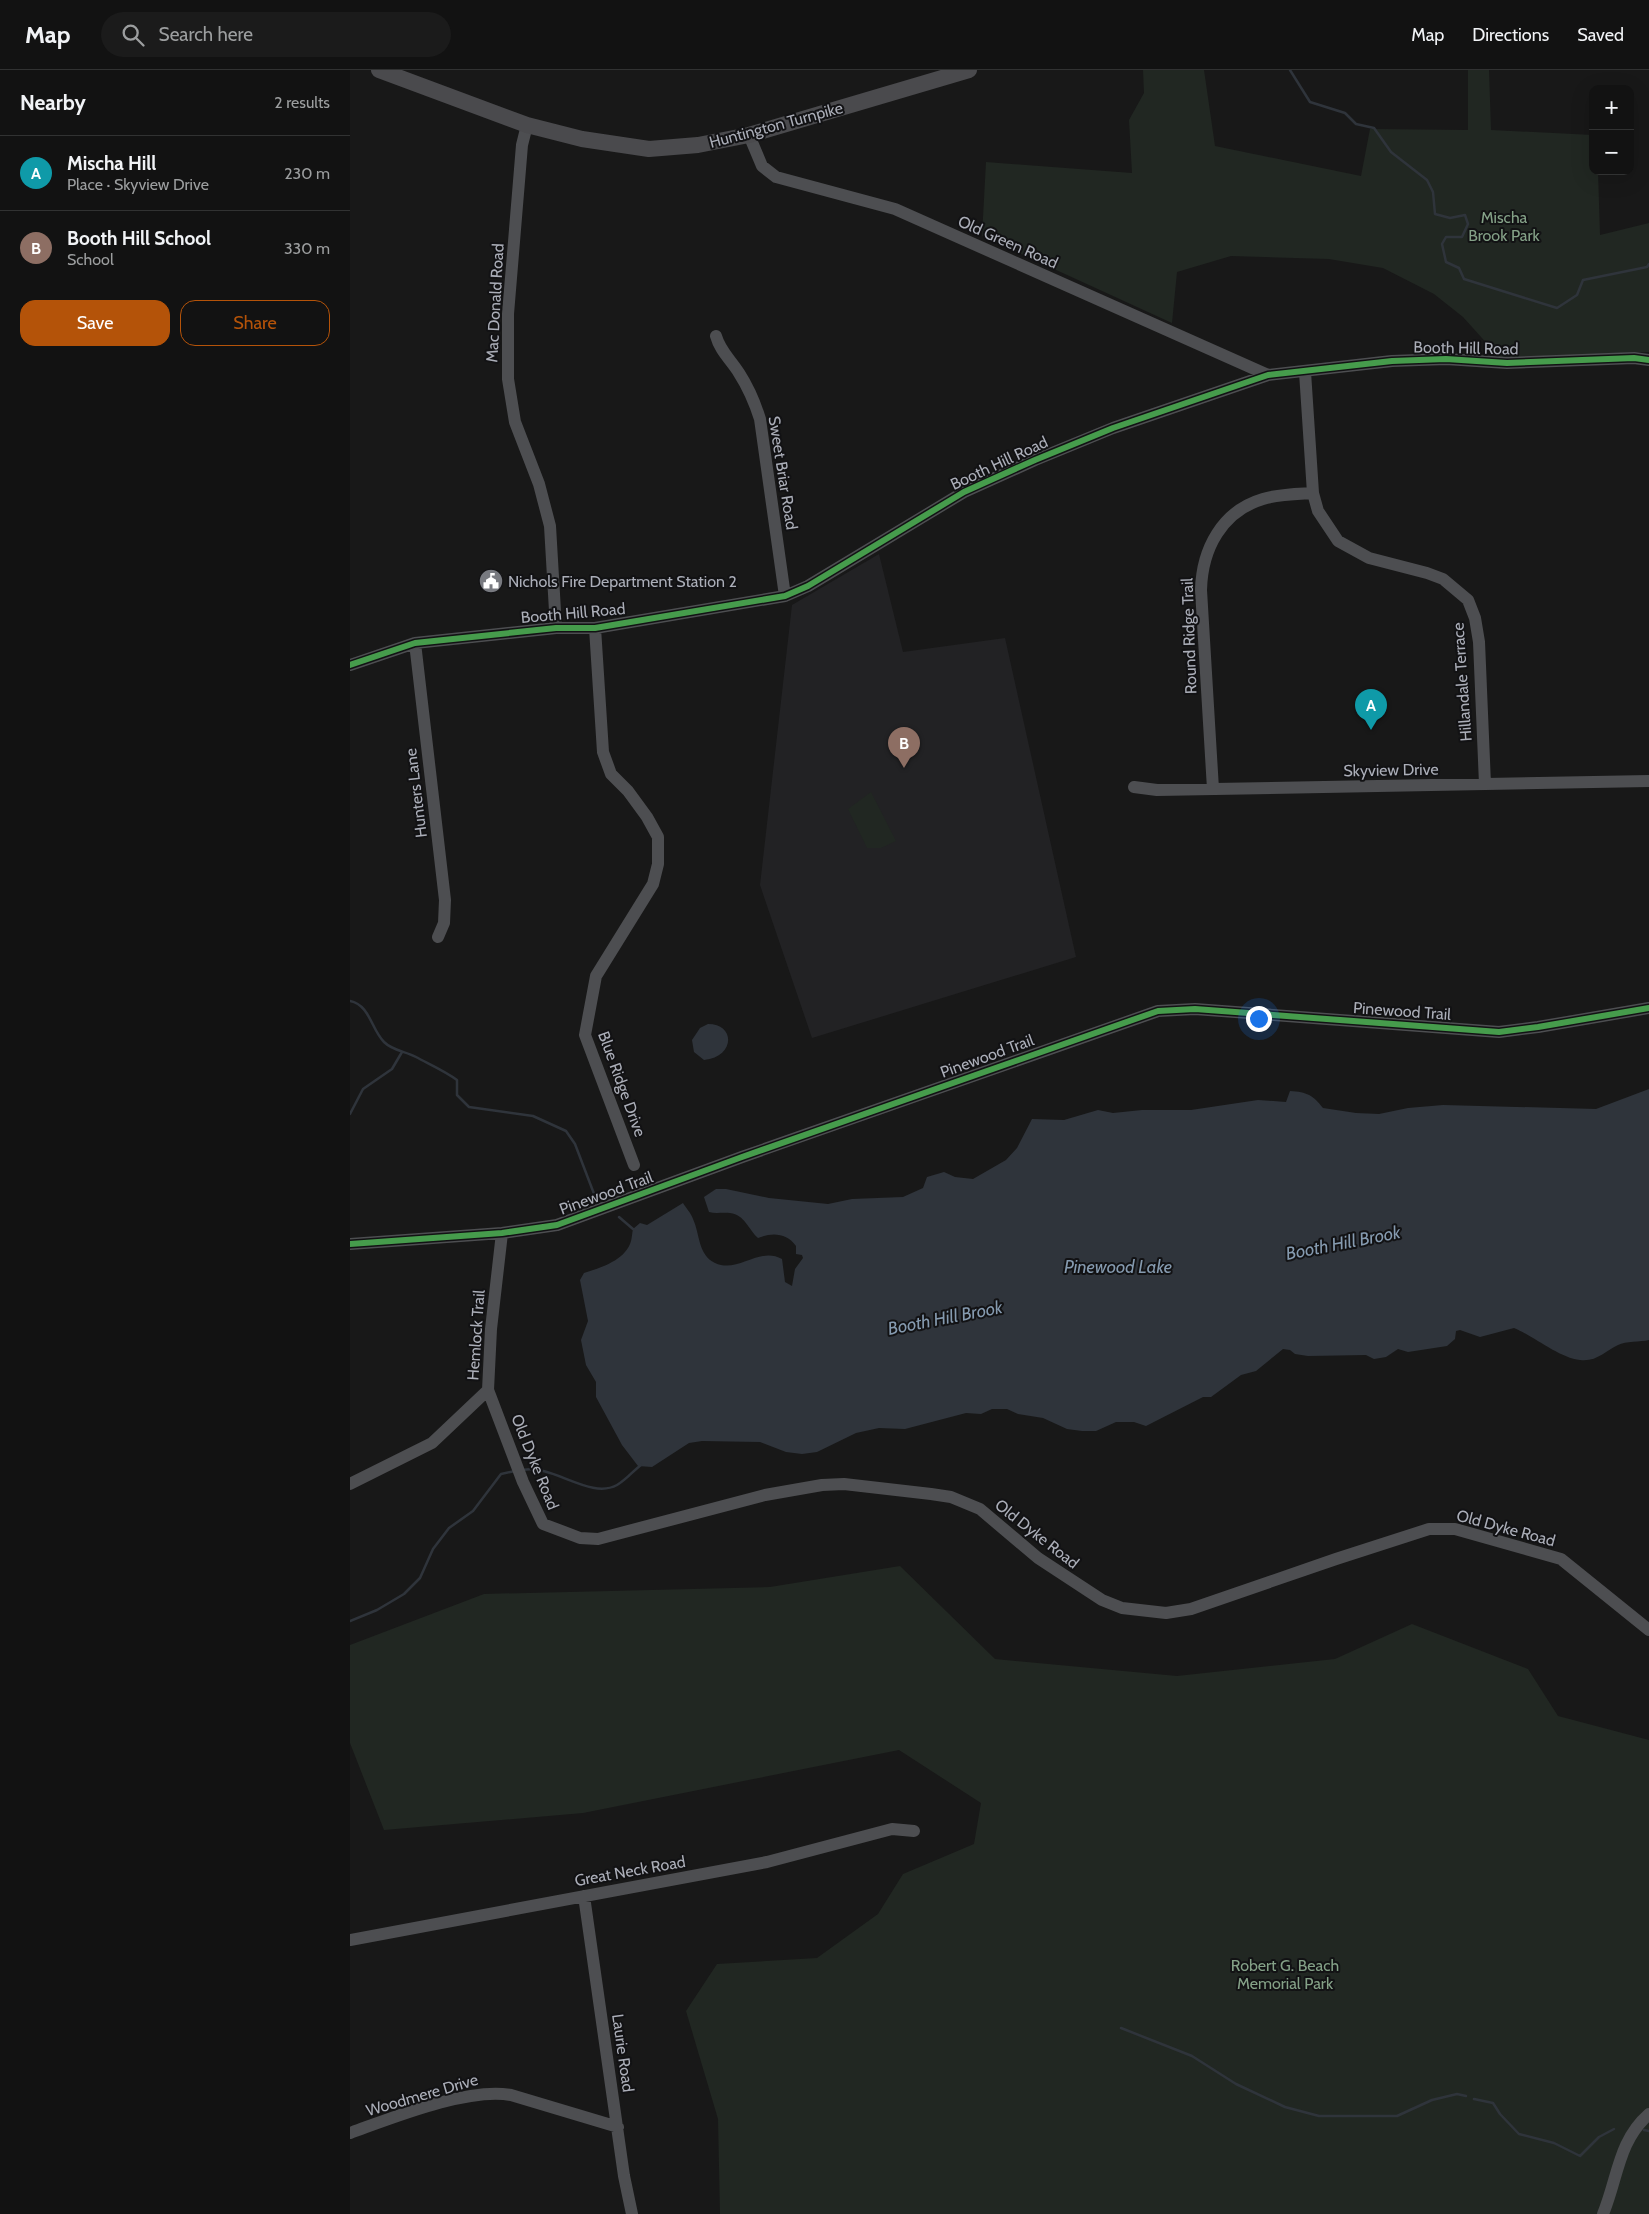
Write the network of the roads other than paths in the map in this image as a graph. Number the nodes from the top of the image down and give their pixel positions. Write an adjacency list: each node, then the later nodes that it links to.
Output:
1 (379, 70): 3 (main road, Huntington Turnpike)
2 (969, 70): 4 (main road, Huntington Turnpike)
3 (528, 125): 4 (main road, Huntington Turnpike); 11 (street, Mac Donald Road)
4 (748, 135): 8 (street, Old Green Road)
5 (716, 336): 10 (street, Sweet Briar Road)
6 (1649, 360): 7 (street, Booth Hill Road)
7 (1305, 372): 8 (street, Booth Hill Road); 9 (street, Hillandale Terrace)
8 (1268, 376): 10 (street, Booth Hill Road)
9 (1313, 493): 16 (street, Hillandale Terrace); 18 (street, Round Ridge Trail)
10 (785, 596): 12 (street, Booth Hill Road)
11 (556, 628): 12 (street, Booth Hill Road); 13 (street, Booth Hill Road)
12 (595, 628): 21 (street, Blue Ridge Drive)
13 (415, 643): 14 (street, Booth Hill Road); 19 (street, Hunters Lane)
14 (350, 665)
15 (1649, 782): 16 (street, Skyview Drive)
16 (1485, 784): 18 (street, Skyview Drive)
17 (1134, 787): 18 (street, Skyview Drive)
18 (1212, 789)
19 (438, 937)
20 (1649, 1008): 22 (street, Pinewood Trail)
21 (634, 1165)
22 (502, 1233): 23 (street, Pinewood Trail); 24 (street, Hemlock Trail)
23 (350, 1244)
24 (488, 1390): 25 (street, Hemlock Trail); 26 (street, Old Dyke Road)
25 (350, 1484)
26 (1649, 1630)
27 (914, 1831): 28 (street, Great Neck Road)
28 (584, 1896): 29 (street, Great Neck Road); 31 (street, Laurie Road)
29 (350, 1940)
30 (1649, 2114): 34 (street)
31 (618, 2128): 32 (street, Woodmere Drive); 33 (street, Laurie Road)
32 (350, 2132)
33 (632, 2214)
34 (1604, 2214)

